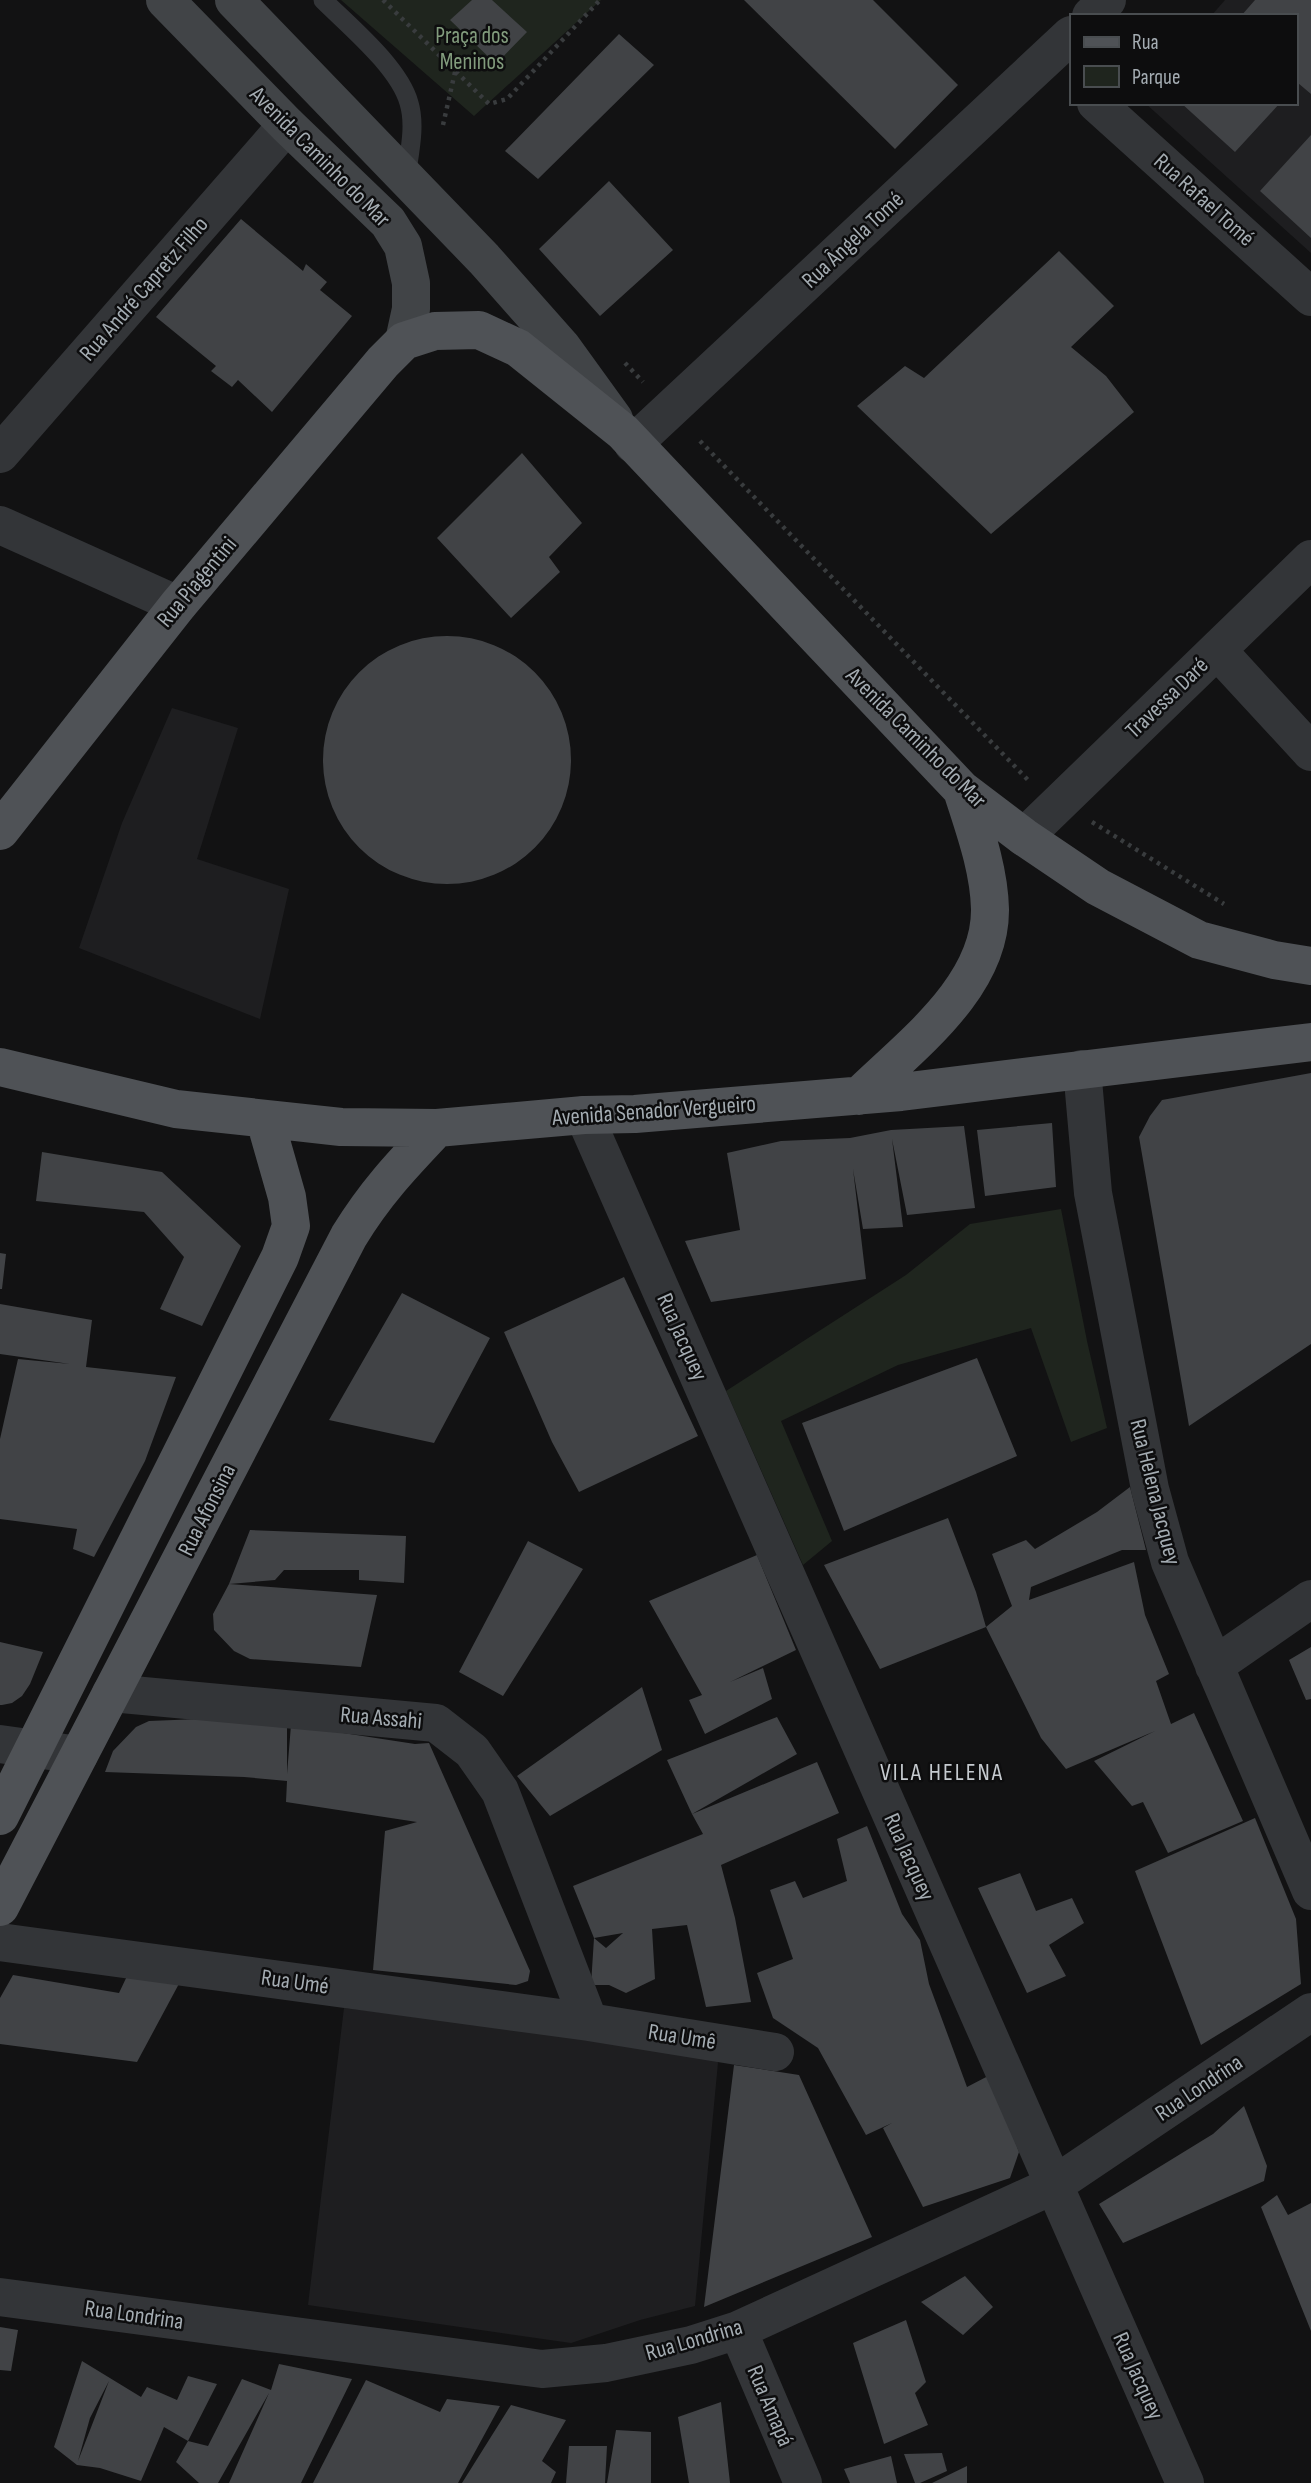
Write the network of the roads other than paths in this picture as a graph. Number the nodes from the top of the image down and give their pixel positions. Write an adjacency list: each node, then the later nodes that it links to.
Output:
1 (165, 0): 8 (main road, Avenida Caminho do Mar)
2 (234, 0): 9 (main road, Avenida Caminho do Mar)
3 (323, 0): 9 (lane)
4 (1107, 0): 5 (street)
5 (1093, 14)
6 (1063, 58): 12 (street, Rua Ângela Tomé)
7 (1098, 105): 10 (street, Rua Rafael Tomé)
8 (287, 125): 11 (main road, Avenida Caminho do Mar); 13 (street, Rua André Capretz Filho)
9 (406, 179): 12 (main road, Avenida Caminho do Mar)
10 (1311, 297)
11 (404, 341): 12 (main road, Avenida Caminho do Mar); 16 (main road, Rua Piagentini)
12 (628, 438): 19 (main road, Avenida Caminho do Mar)
13 (0, 454)
14 (0, 525): 16 (street)
15 (1311, 559): 17 (street, Travessa Daré)
16 (178, 605): 20 (main road, Rua Piagentini)
17 (1217, 650): 18 (street); 21 (street, Travessa Daré)
18 (1311, 752)
19 (961, 790): 21 (main road, Avenida Caminho do Mar); 26 (main road)
20 (0, 831)
21 (1024, 837): 22 (main road, Avenida Caminho do Mar)
22 (1311, 966)
23 (1311, 1042): 25 (main road, Avenida Senador Vergueiro)
24 (0, 1066): 28 (main road, Avenida Senador Vergueiro)
25 (1082, 1069): 26 (main road, Avenida Senador Vergueiro); 31 (street, Rua Helena Jacquey)
26 (859, 1096): 27 (main road, Avenida Senador Vergueiro)
27 (584, 1115): 29 (main road, Avenida Senador Vergueiro); 42 (street, Rua Jacquey)
28 (265, 1120): 29 (main road, Avenida Senador Vergueiro); 33 (main road, Rua Afonsina)
29 (437, 1128): 32 (main road, Rua Afonsina)
30 (1311, 1599): 31 (street)
31 (1214, 1666): 36 (street, Rua Helena Jacquey)
32 (111, 1693): 34 (main road, Rua Afonsina); 40 (street, Rua Assahi)
33 (18, 1746): 34 (street); 35 (main road, Rua Afonsina)
34 (79, 1755): 37 (main road, Rua Afonsina)
35 (0, 1816)
36 (1311, 1891)
37 (0, 1908)
38 (0, 1942): 40 (street, Rua Umé)
39 (1311, 2012): 42 (street, Rua Londrina)
40 (589, 2022): 41 (street, Rua Umê)
41 (775, 2052)
42 (1054, 2185): 44 (street, Rua Londrina); 46 (street, Rua Jacquey)
43 (0, 2297): 44 (street, Rua Londrina)
44 (738, 2330): 45 (street, Rua Amapá)
45 (803, 2483)
46 (1185, 2483)

